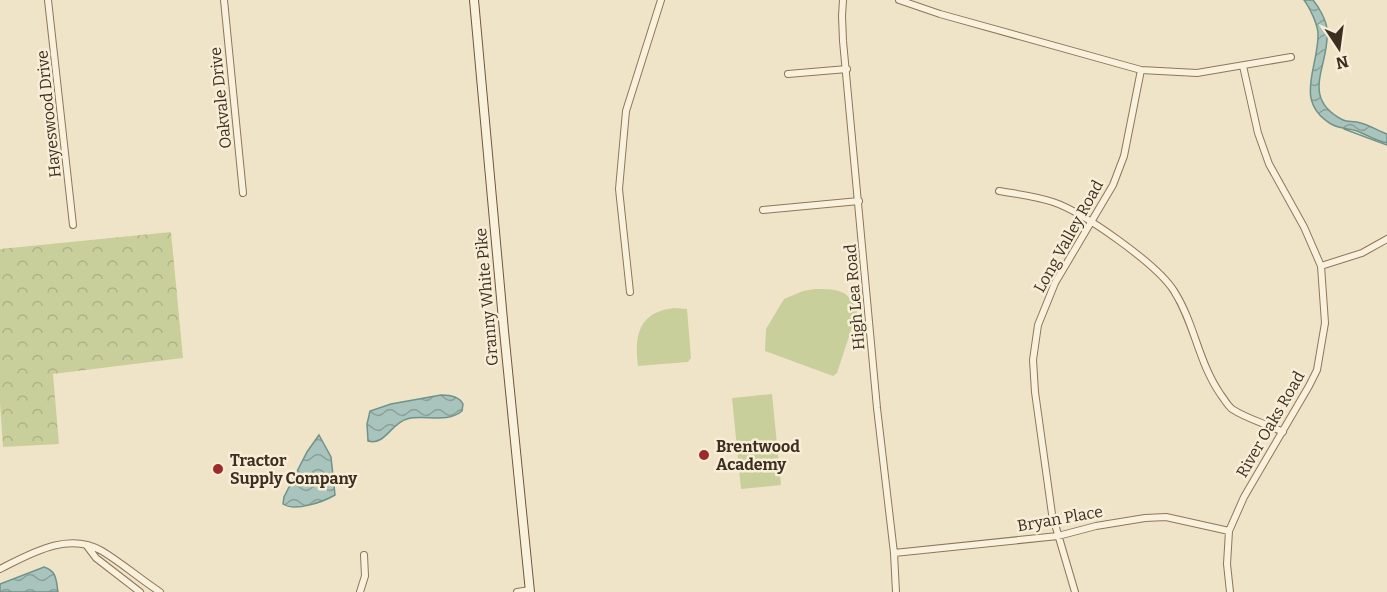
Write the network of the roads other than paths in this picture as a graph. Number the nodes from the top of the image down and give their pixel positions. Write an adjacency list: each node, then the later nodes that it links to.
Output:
1 (48, 0): 17 (street, Hayeswood Drive)
2 (224, 0): 13 (street, Oakvale Drive)
3 (474, 0): 30 (main road, Granny White Pike)
4 (661, 0): 20 (street)
5 (843, 0): 9 (street, High Lea Road)
6 (899, 0): 10 (street)
7 (1291, 57): 8 (street)
8 (1243, 66): 10 (street); 19 (street, River Oaks Road)
9 (847, 69): 11 (street); 14 (street, High Lea Road)
10 (1141, 70): 16 (street, Long Valley Road)
11 (788, 74)
12 (999, 191): 16 (street)
13 (243, 193)
14 (859, 201): 15 (street); 25 (street, High Lea Road)
15 (763, 210)
16 (1090, 222): 21 (street); 23 (street, Long Valley Road)
17 (73, 225)
18 (1387, 239): 19 (street)
19 (1321, 266): 21 (street, River Oaks Road)
20 (630, 292)
21 (1283, 432): 22 (street, River Oaks Road)
22 (1229, 531): 23 (street, Bryan Place); 36 (street, River Oaks Road)
23 (1058, 536): 25 (street, Bryan Place); 35 (street, Long Valley Road)
24 (87, 546): 27 (street); 28 (street); 29 (street)
25 (894, 553): 34 (street, High Lea Road)
26 (364, 555): 32 (street)
27 (0, 569)
28 (144, 582): 29 (street); 31 (street)
29 (138, 591)
30 (530, 591): 33 (street)
31 (160, 592)
32 (360, 592)
33 (517, 592)
34 (896, 592)
35 (1075, 592)
36 (1230, 592)

